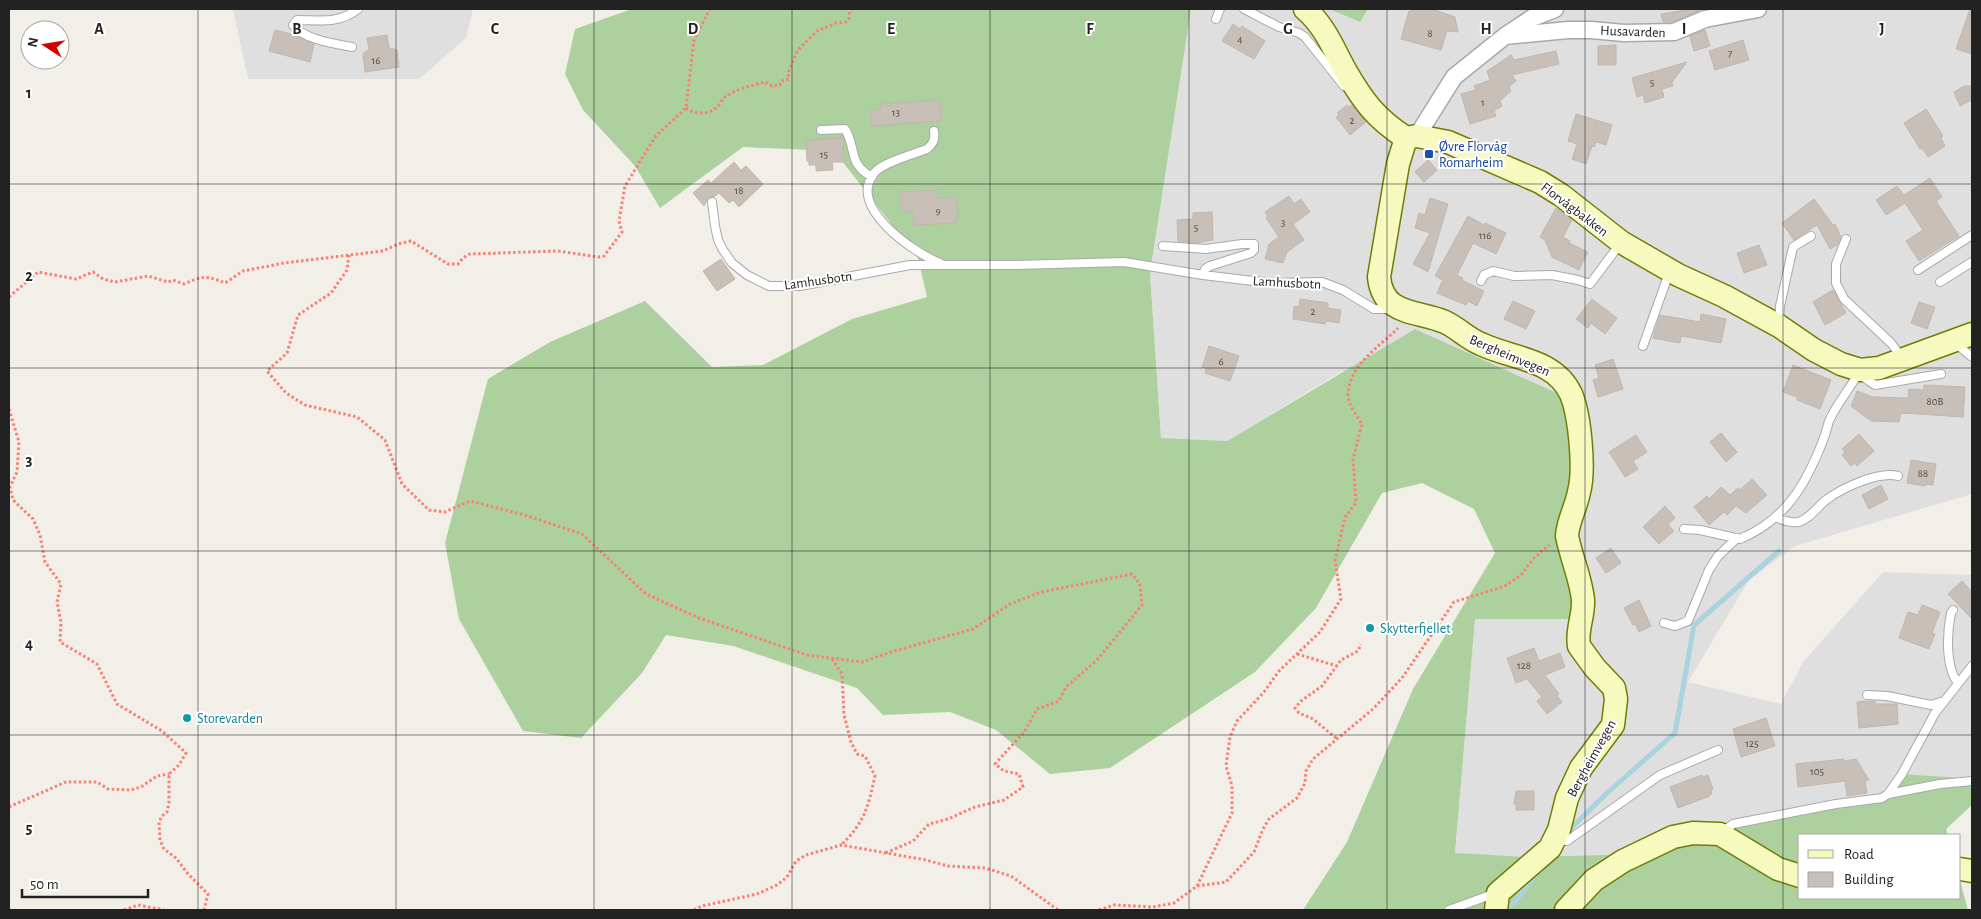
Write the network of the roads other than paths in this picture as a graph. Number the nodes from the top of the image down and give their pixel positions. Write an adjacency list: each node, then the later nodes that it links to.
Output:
1 (358, 9): 9 (lane)
2 (1220, 9): 7 (lane)
3 (1244, 9): 10 (lane)
4 (1305, 9): 10 (street, Florvågbakken)
5 (1555, 9): 8 (street)
6 (1758, 9): 8 (street, Husavarden)
7 (1216, 19)
8 (1505, 36): 13 (street)
9 (352, 47)
10 (1359, 92): 13 (street, Florvågbakken)
11 (820, 130): 14 (lane)
12 (934, 131): 14 (lane)
13 (1411, 137): 19 (street, Florvågbakken); 28 (street)
14 (872, 177): 22 (lane, Lamhusbotn)
15 (712, 202): 22 (lane, Lamhusbotn)
16 (1972, 234): 24 (lane)
17 (1811, 236): 29 (lane)
18 (1846, 239): 33 (lane)
19 (1621, 242): 23 (street, Florvågbakken); 26 (lane, Florvågbakken)
20 (1163, 246): 25 (lane, Lamhusbotn)
21 (1972, 262): 27 (lane)
22 (946, 266): 25 (lane, Lamhusbotn)
23 (1670, 269): 29 (street, Florvågbakken); 31 (lane)
24 (1918, 270)
25 (1203, 275): 28 (lane, Lamhusbotn)
26 (1482, 282)
27 (1940, 282)
28 (1405, 309): 50 (street, Bergheimvegen)
29 (1779, 326): 34 (street, Florvågbakken)
30 (1963, 338): 32 (lane); 33 (street)
31 (1643, 346)
32 (1972, 356)
33 (1903, 360): 34 (street)
34 (1859, 372): 35 (lane, Florvågbakken); 37 (lane)
35 (1941, 374)
36 (1898, 476): 37 (lane)
37 (1776, 517): 39 (lane)
38 (1684, 529): 39 (lane)
39 (1737, 538): 41 (lane)
40 (1953, 610): 43 (lane)
41 (1664, 623)
42 (1972, 666): 43 (lane)
43 (1958, 683): 45 (lane)
44 (1867, 695): 45 (lane)
45 (1946, 700): 48 (lane)
46 (1718, 750): 50 (lane)
47 (1972, 782): 48 (lane)
48 (1888, 794): 49 (lane)
49 (1720, 834): 51 (street); 54 (street)
50 (1555, 838): 52 (street, Bergheimvegen)
51 (1798, 875)
52 (1497, 902): 53 (lane)
53 (1449, 910)
54 (1566, 910)

